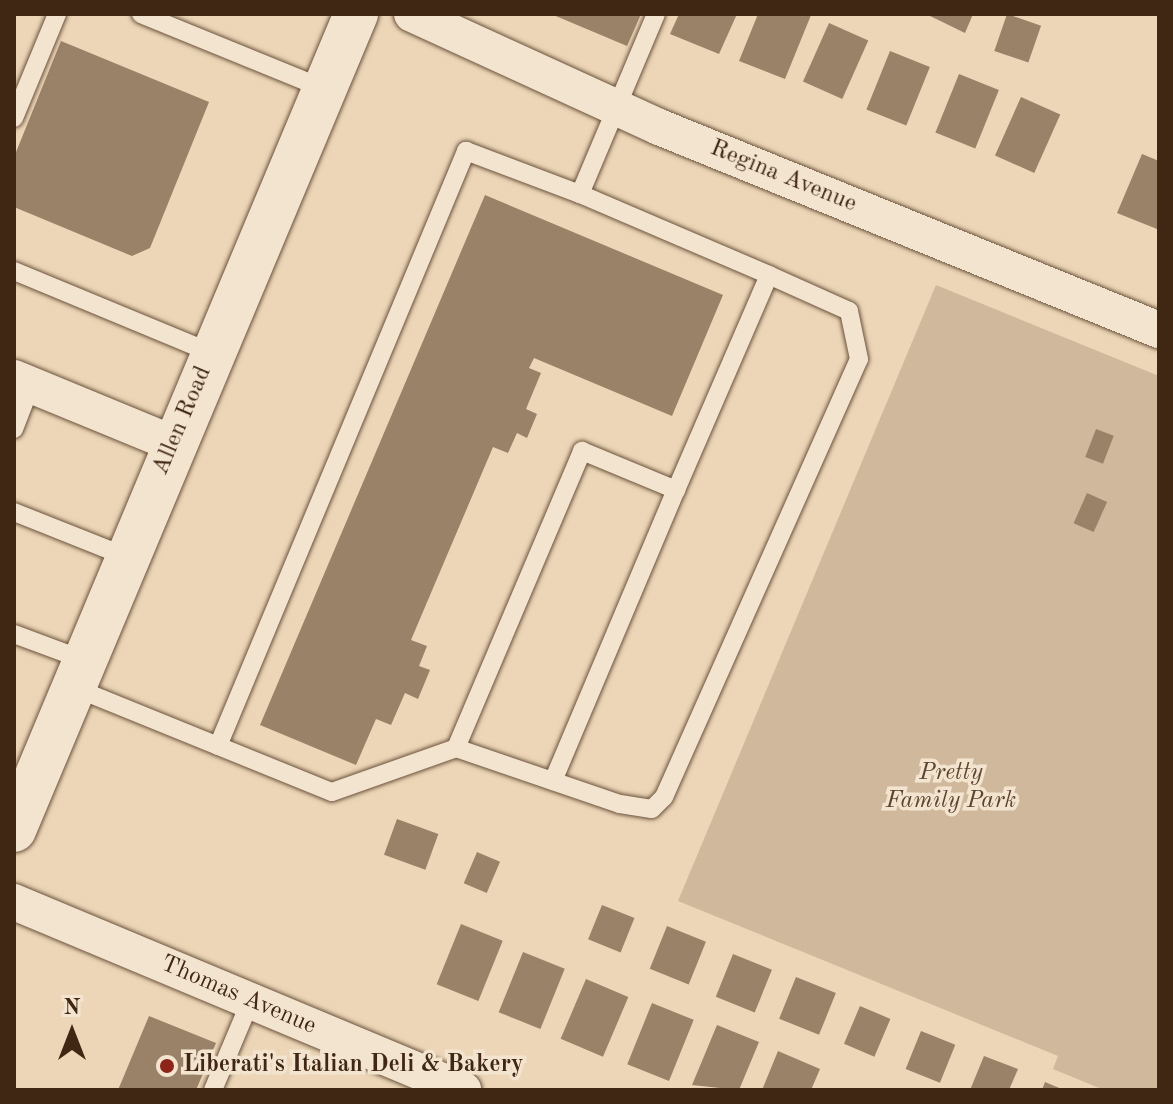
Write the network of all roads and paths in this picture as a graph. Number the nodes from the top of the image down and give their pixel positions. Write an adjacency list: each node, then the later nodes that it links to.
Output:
1 (57, 14): 8 (lane)
2 (141, 14): 6 (lane)
3 (356, 14): 6 (main road, Allen Road)
4 (412, 14): 7 (street, Regina Avenue)
5 (656, 14): 7 (lane)
6 (325, 89): 13 (main road, Allen Road)
7 (617, 107): 9 (lane); 12 (street, Regina Avenue)
8 (14, 118)
9 (580, 194): 11 (lane); 22 (lane)
10 (14, 271): 13 (lane)
11 (769, 275): 17 (lane); 24 (lane)
12 (1159, 330)
13 (212, 353): 16 (main road, Allen Road)
14 (23, 381): 15 (lane); 16 (street)
15 (14, 429)
16 (174, 444): 19 (main road, Allen Road)
17 (676, 490): 23 (lane); 24 (lane)
18 (14, 512): 19 (lane)
19 (127, 557): 21 (main road, Allen Road)
20 (14, 634): 21 (lane)
21 (79, 674): 22 (lane); 25 (main road, Allen Road)
22 (218, 746): 23 (lane)
23 (456, 748): 24 (lane)
24 (553, 781)
25 (14, 830)
26 (14, 902): 27 (street, Thomas Avenue)
27 (250, 1002): 28 (lane); 29 (street, Thomas Avenue)
28 (213, 1090)
29 (463, 1090)

